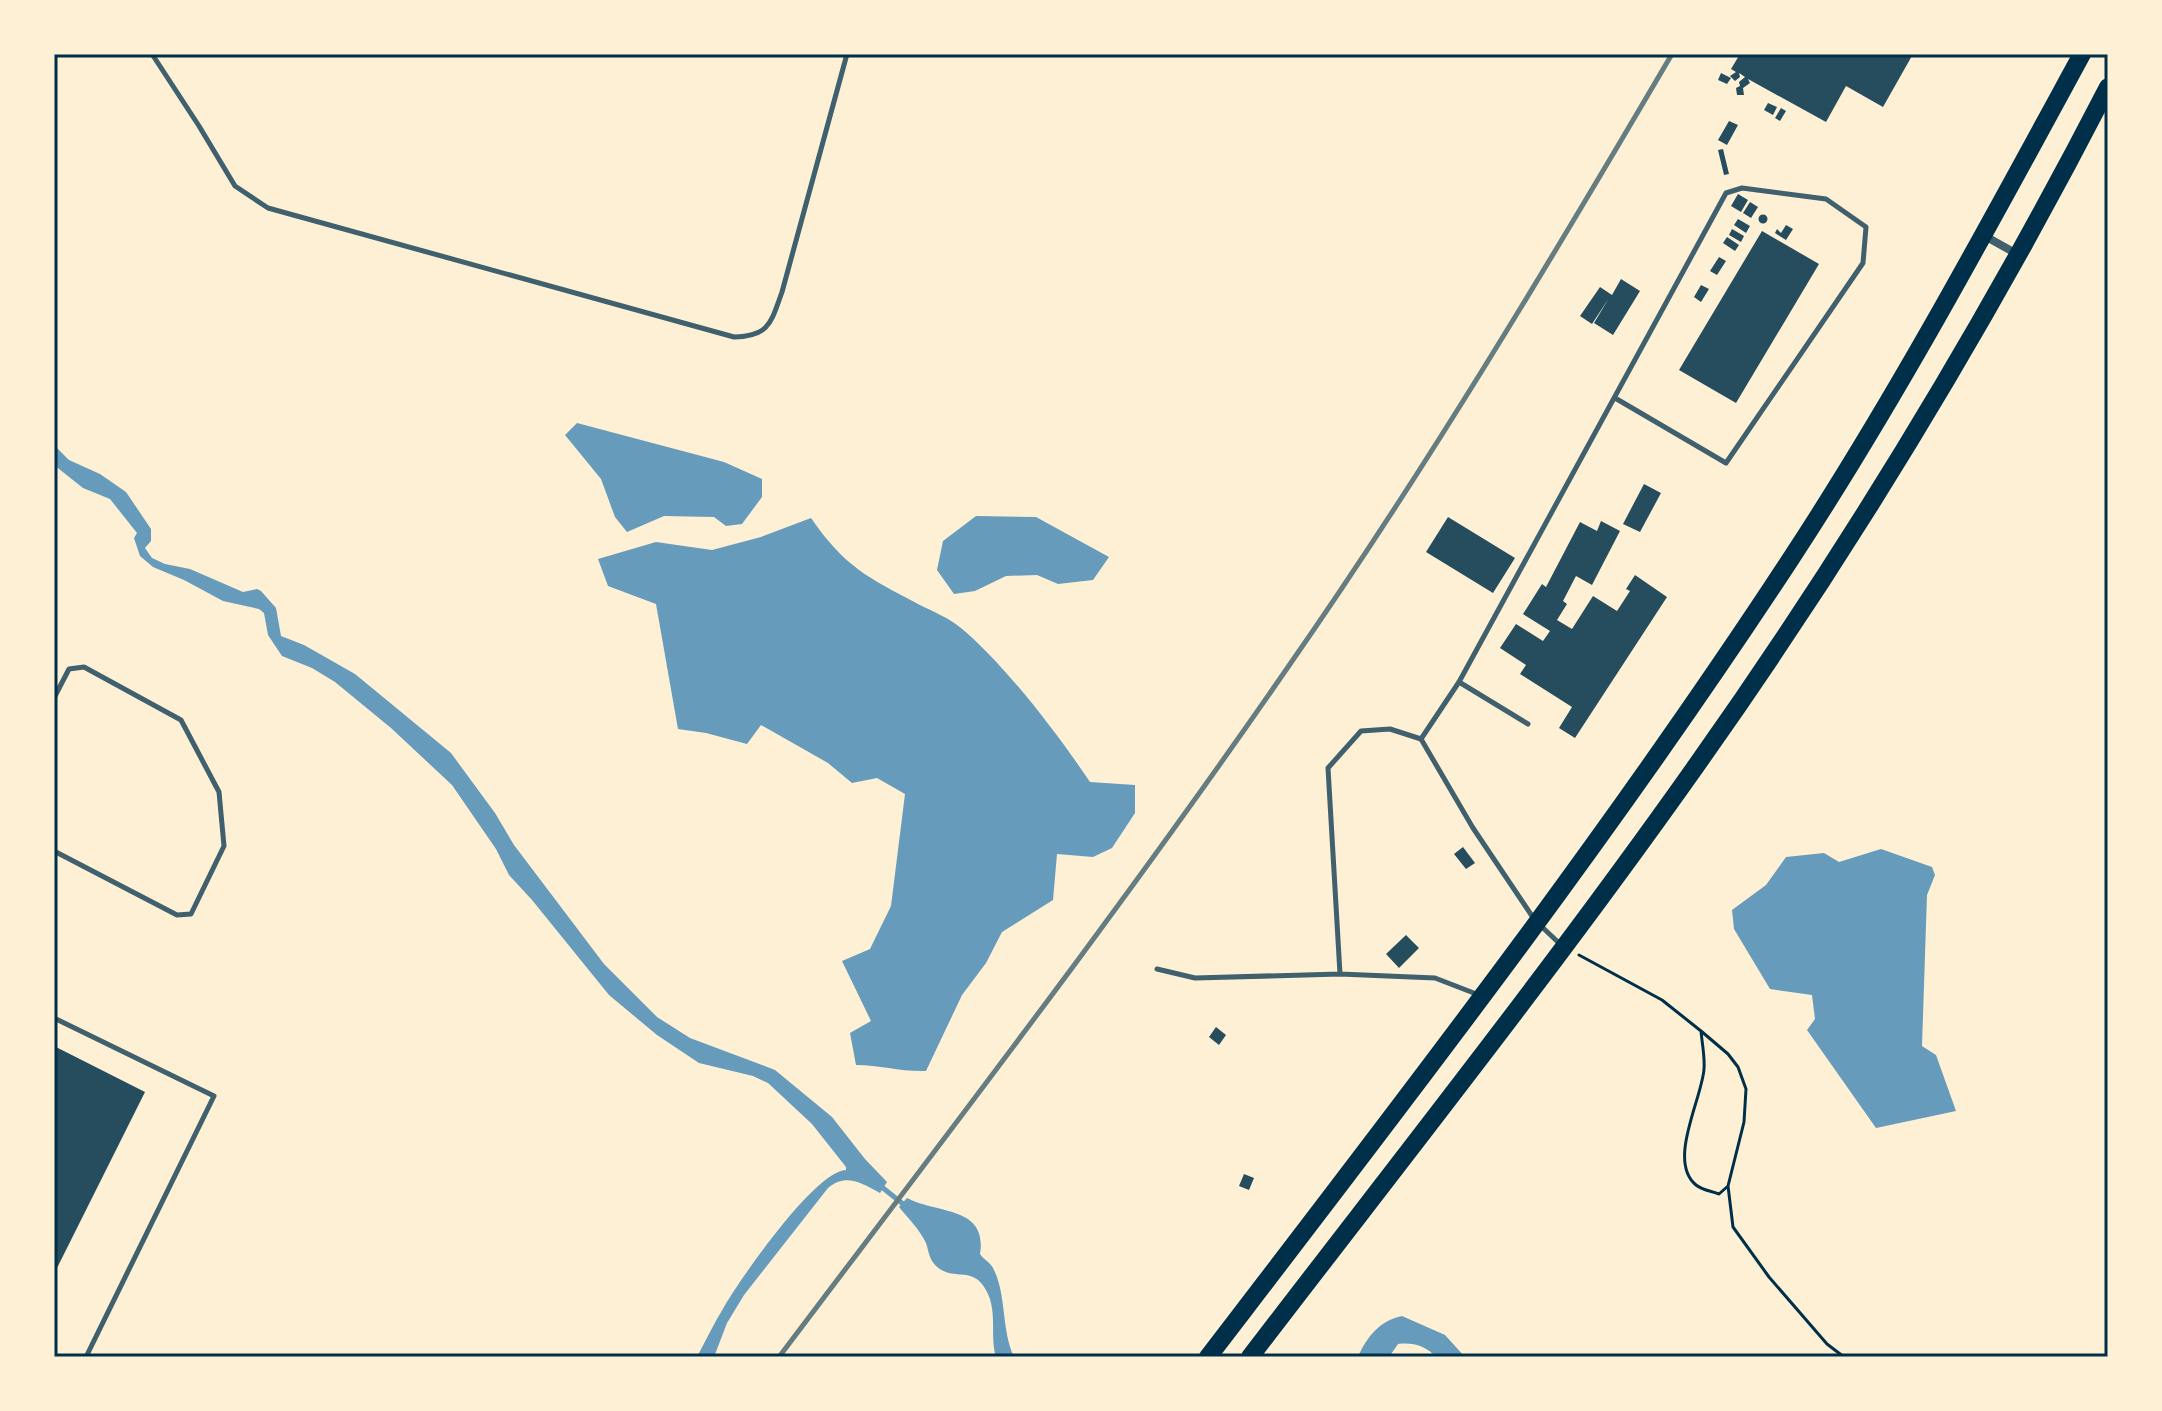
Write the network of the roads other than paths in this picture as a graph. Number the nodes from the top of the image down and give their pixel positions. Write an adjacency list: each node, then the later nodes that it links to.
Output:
1 (152, 54): 5 (lane)
2 (164, 54): 5 (lane)
3 (847, 54): 5 (lane)
4 (2082, 54): 7 (highway)
5 (158, 60)
6 (2108, 87): 8 (highway)
7 (1983, 235): 8 (street); 15 (highway)
8 (2019, 255): 16 (highway)
9 (1615, 398): 9 (lane); 10 (lane)
10 (1459, 682): 12 (lane); 13 (lane)
11 (54, 698): 14 (lane)
12 (1528, 724)
13 (1421, 739): 15 (lane); 18 (lane)
14 (54, 851)
15 (1536, 921): 16 (lane); 19 (highway)
16 (1564, 947): 23 (highway)
17 (1157, 969): 18 (lane)
18 (1340, 974): 19 (lane)
19 (1481, 996): 22 (highway)
20 (54, 1018): 21 (lane)
21 (86, 1357)
22 (1208, 1357)
23 (1250, 1357)

